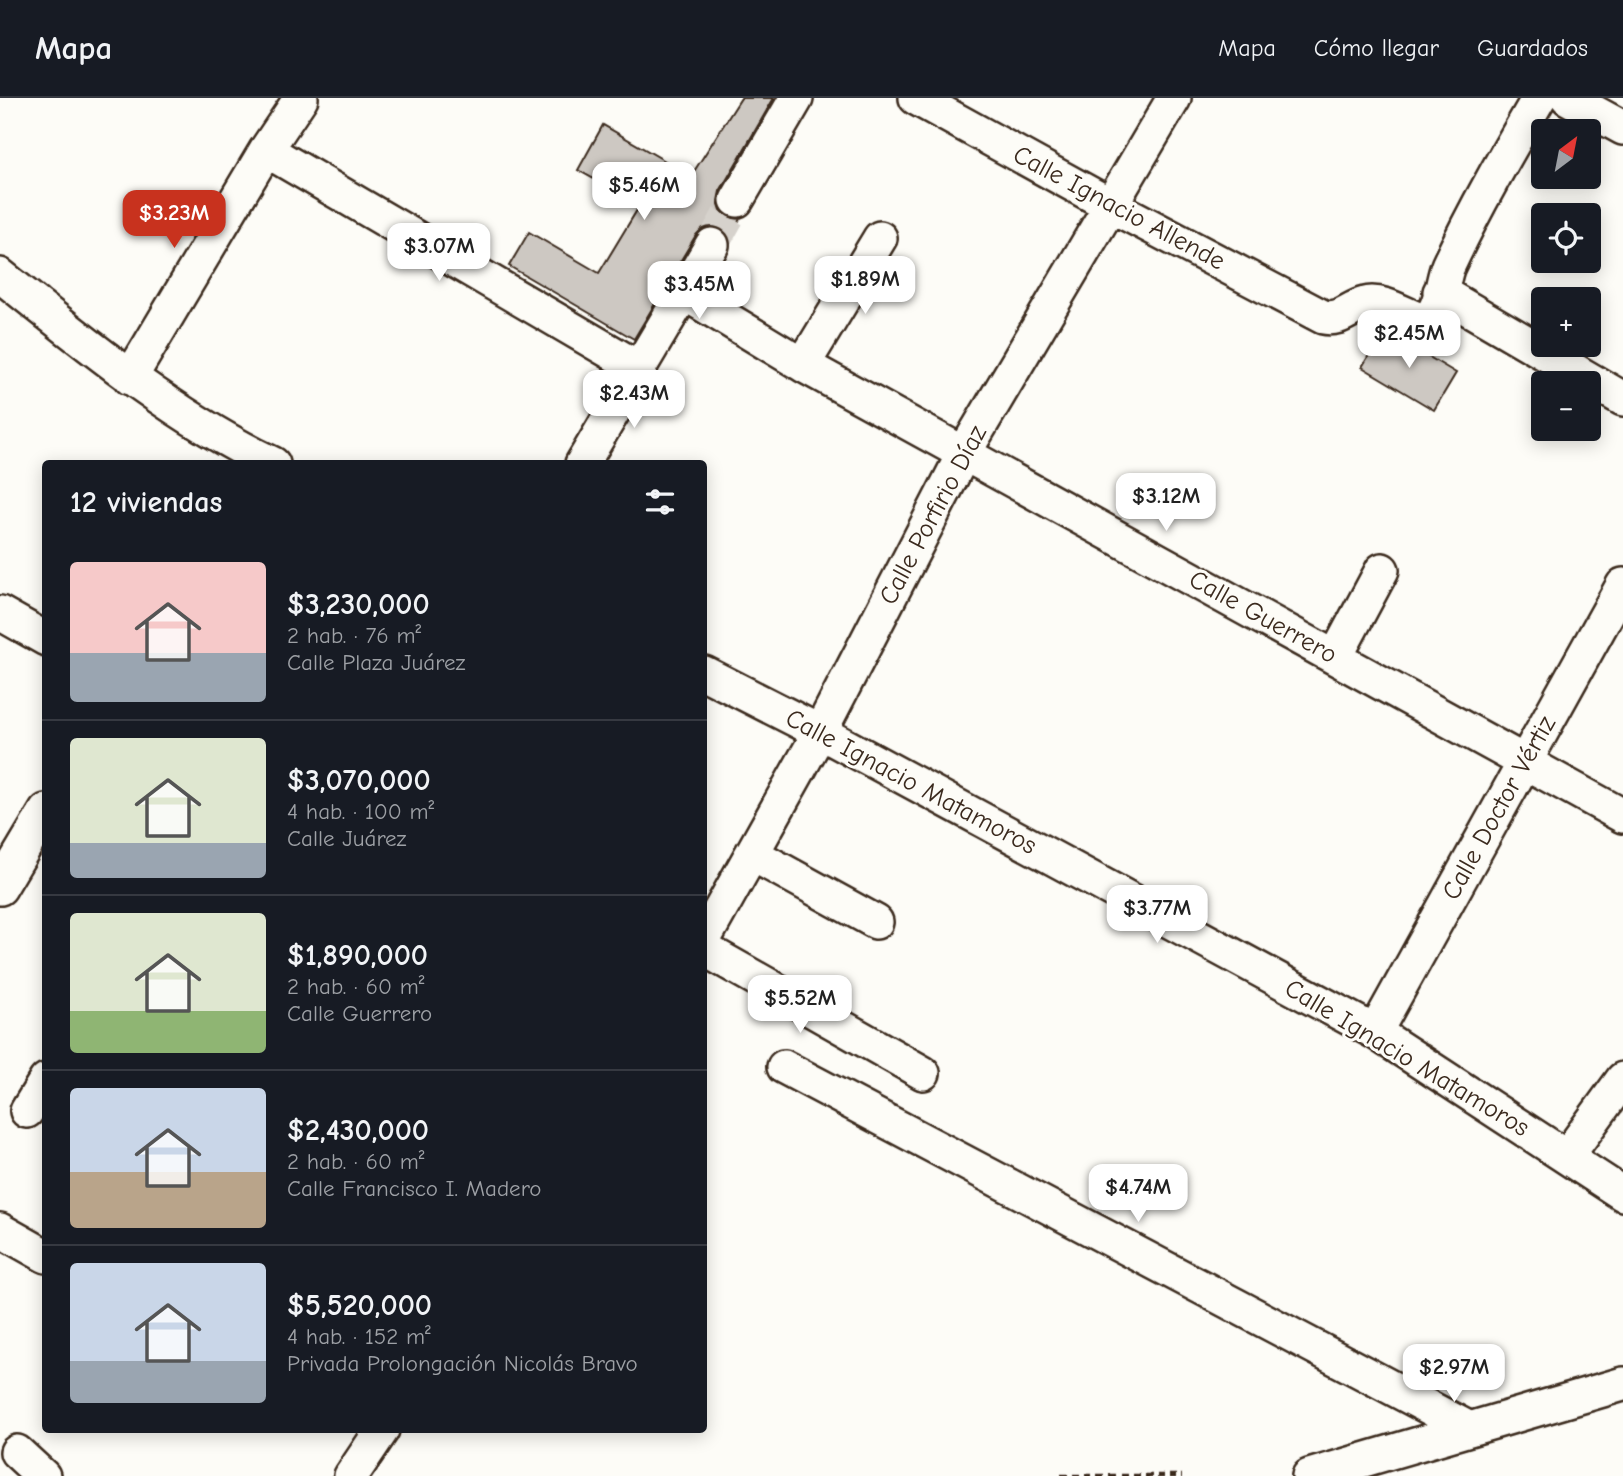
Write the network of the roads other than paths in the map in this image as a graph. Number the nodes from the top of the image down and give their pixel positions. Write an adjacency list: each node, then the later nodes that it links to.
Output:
1 (301, 98): 8 (street)
2 (796, 98): 9 (street)
3 (916, 98): 10 (street, Calle Ignacio Allende)
4 (1174, 98): 10 (street, Calle Porfirio Díaz)
5 (1539, 98): 14 (street)
6 (1568, 98): 7 (street)
7 (1623, 128)
8 (265, 150): 17 (street); 18 (street)
9 (737, 200)
10 (1112, 206): 14 (street, Calle Ignacio Allende); 20 (street, Calle Porfirio Díaz)
11 (880, 238): 16 (street)
12 (712, 246): 15 (street)
13 (0, 275): 18 (street)
14 (1440, 292): 19 (street)
15 (684, 293): 16 (street, Calle Guerrero); 17 (street)
16 (803, 365): 20 (street, Calle Guerrero)
17 (640, 369): 22 (street)
18 (130, 378): 21 (street)
19 (1623, 399)
20 (964, 453): 27 (street, Calle Guerrero); 29 (street, Calle Porfirio Díaz)
21 (254, 460)
22 (584, 460)
23 (1382, 570): 27 (street)
24 (1620, 599): 30 (street, Calle Doctor Vértiz)
25 (0, 613): 26 (street)
26 (42, 637)
27 (1336, 656): 30 (street, Calle Guerrero)
28 (707, 675): 29 (street, Calle Ignacio Matamoros)
29 (820, 732): 33 (street, Calle Porfirio Díaz); 38 (street, Calle Ignacio Matamoros)
30 (1525, 762): 31 (street, Calle Guerrero); 38 (street, Calle Doctor Vértiz)
31 (1623, 816)
32 (42, 817): 34 (street)
33 (752, 854): 35 (street); 36 (street, Calle Porfirio Díaz)
34 (3, 875)
35 (876, 922)
36 (707, 934)
37 (707, 952): 40 (street)
38 (1375, 1032): 44 (street, Calle Ignacio Matamoros)
39 (783, 1067): 49 (street)
40 (923, 1073)
41 (1623, 1079): 44 (street)
42 (42, 1087): 43 (street)
43 (27, 1111)
44 (1567, 1156): 45 (street, Calle Ignacio Matamoros)
45 (1623, 1194)
46 (0, 1230): 47 (street)
47 (42, 1254)
48 (1623, 1384): 49 (street)
49 (1468, 1429): 54 (street)
50 (371, 1433): 53 (street)
51 (18, 1452): 52 (street)
52 (43, 1476)
53 (351, 1476)
54 (1309, 1476)

